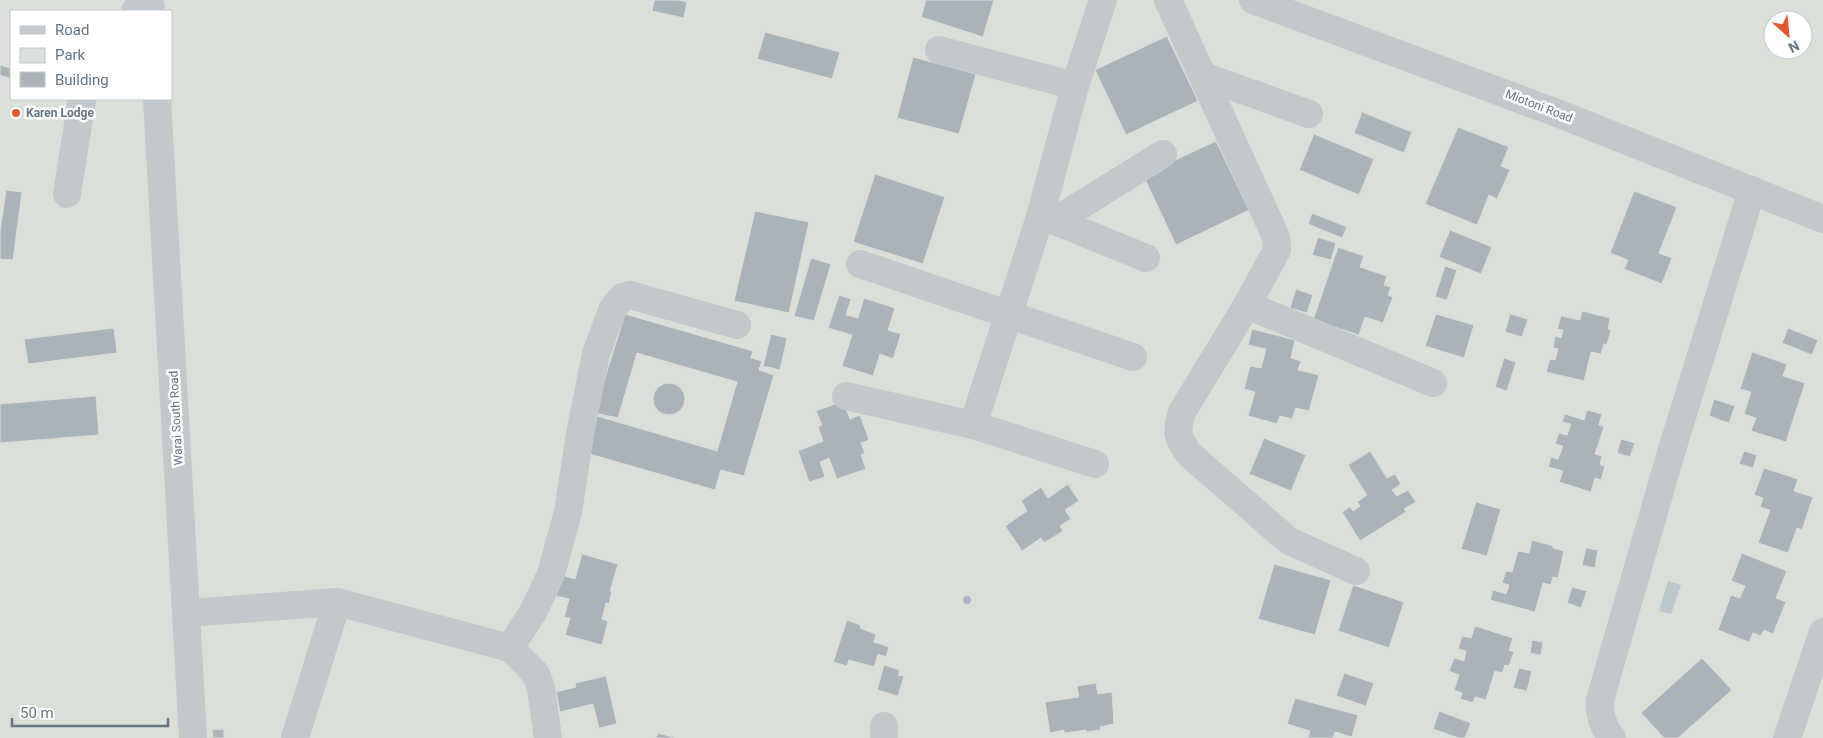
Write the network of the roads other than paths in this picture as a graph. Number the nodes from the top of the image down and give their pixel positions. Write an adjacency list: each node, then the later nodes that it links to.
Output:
1 (1103, 0): 6 (street)
2 (1168, 0): 5 (street)
3 (1253, 0): 11 (street, Miotoni Road)
4 (940, 50): 6 (street)
5 (1203, 76): 9 (street); 17 (street)
6 (1074, 86): 13 (street)
7 (82, 100): 12 (street)
8 (157, 100): 27 (street, Warai South Road)
9 (1309, 114)
10 (1163, 154): 13 (street)
11 (1752, 190): 14 (street, Miotoni Road); 33 (street)
12 (67, 194)
13 (1048, 219): 15 (street); 18 (street)
14 (1823, 219)
15 (1146, 258)
16 (860, 264): 18 (street)
17 (1247, 305): 21 (street); 25 (street)
18 (1008, 314): 20 (street); 23 (street)
19 (737, 325): 29 (street)
20 (1133, 357)
21 (1433, 383)
22 (846, 396): 23 (street)
23 (973, 425): 24 (street)
24 (1095, 464)
25 (1356, 571)
26 (337, 602): 27 (street); 29 (street); 31 (street)
27 (187, 612): 30 (street, Warai South Road)
28 (1823, 632): 34 (street)
29 (510, 648): 32 (street)
30 (193, 738)
31 (295, 738)
32 (548, 738)
33 (1612, 738)
34 (1787, 738)

